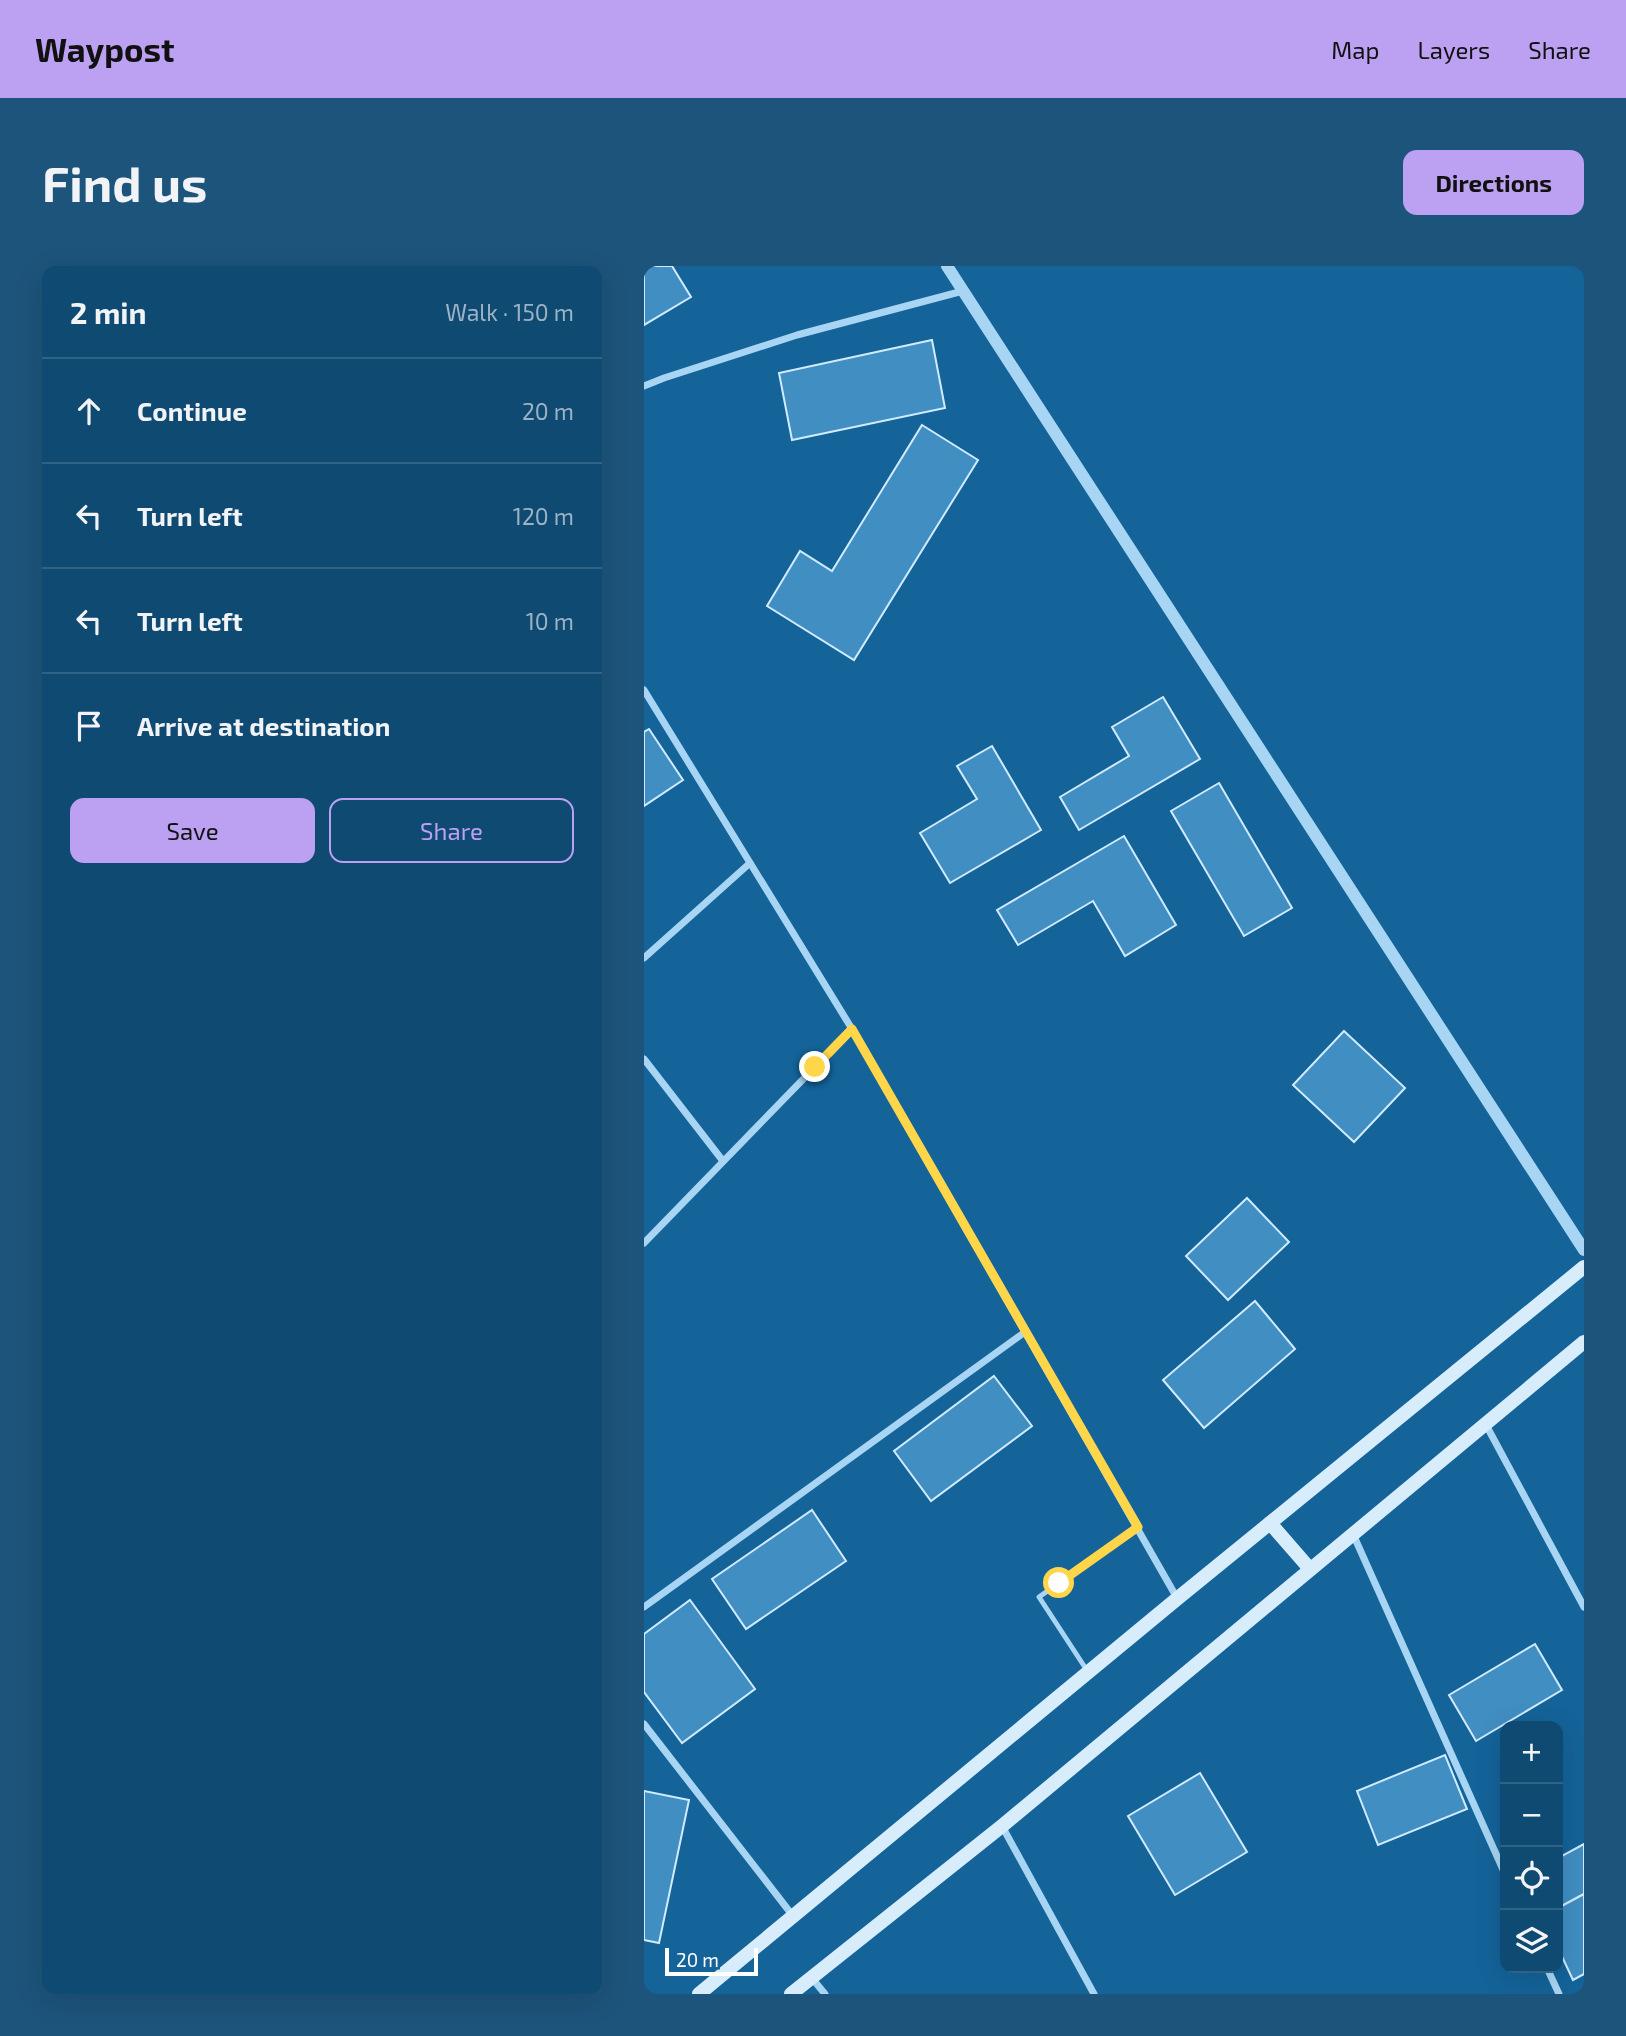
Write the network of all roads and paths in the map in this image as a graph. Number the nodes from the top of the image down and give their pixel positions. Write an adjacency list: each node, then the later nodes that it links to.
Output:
1 (947, 266): 2 (street)
2 (962, 290): 3 (street); 11 (street)
3 (644, 386)
4 (644, 690): 5 (street)
5 (750, 863): 6 (street); 7 (street)
6 (644, 958)
7 (852, 1029): 9 (street); 13 (street)
8 (644, 1059): 9 (street)
9 (723, 1161): 10 (street)
10 (644, 1243)
11 (1584, 1250)
12 (1584, 1267): 16 (main road)
13 (1025, 1332): 17 (street); 21 (street)
14 (1584, 1342): 15 (main road)
15 (1485, 1423): 18 (main road); 22 (street)
16 (1269, 1523): 19 (main road); 20 (main road)
17 (1138, 1527): 20 (street); 23 (lane)
18 (1352, 1534): 19 (main road); 26 (street)
19 (1310, 1569): 25 (main road)
20 (1178, 1598): 23 (main road)
21 (644, 1607)
22 (1584, 1607)
23 (1089, 1672): 27 (main road)
24 (644, 1724): 27 (street)
25 (1002, 1826): 29 (main road); 33 (street)
26 (1500, 1863)
27 (793, 1916): 30 (main road)
28 (1549, 1973): 34 (street)
29 (811, 1977): 31 (main road); 32 (street)
30 (699, 1994)
31 (790, 1994)
32 (825, 1994)
33 (1094, 1994)
34 (1559, 1994)

